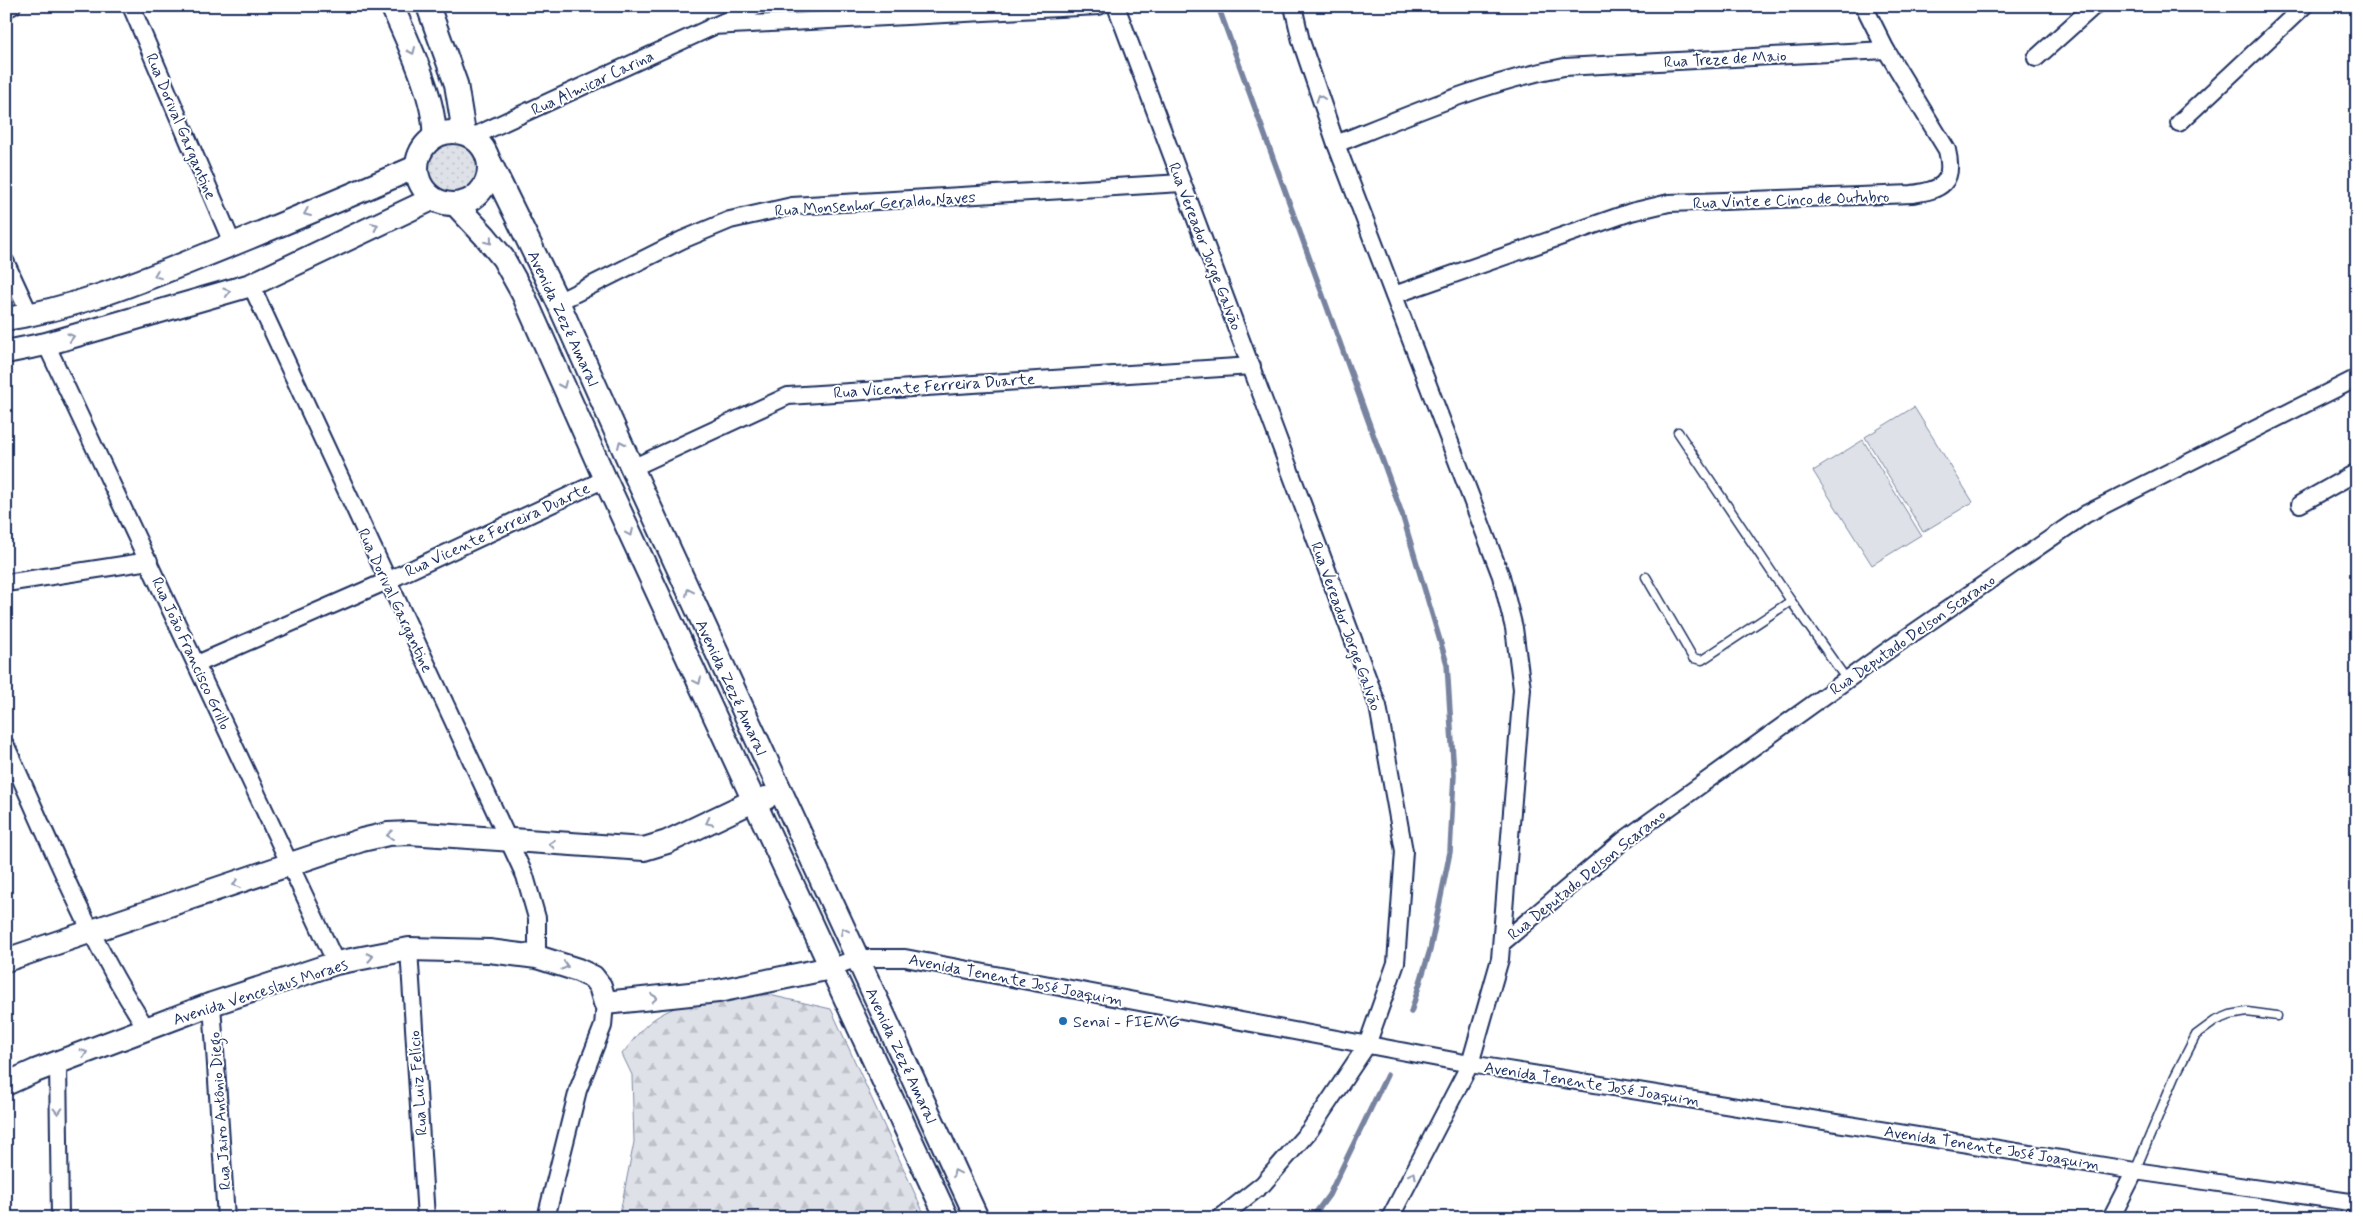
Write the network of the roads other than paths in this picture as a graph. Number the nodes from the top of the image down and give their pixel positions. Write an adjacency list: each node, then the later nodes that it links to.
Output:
1 (12, 6): 12 (street)
2 (131, 6): 25 (street, Rua Dorival Gargantine)
3 (392, 6): 18 (main road, one-way to 18)
4 (428, 6): 17 (main road, Avenida Zezé Amaral)
5 (758, 6): 13 (street, Rua Almicar Carina)
6 (1099, 6): 13 (street, Rua Almicar Carina)
7 (1116, 6): 22 (street, Rua Vereador Jorge Galvão)
8 (1293, 6): 19 (street, one-way to 8)
9 (1864, 6): 14 (street)
10 (2094, 6): 15 (street)
11 (2304, 6): 16 (street)
12 (6, 9)
13 (712, 26): 17 (street, Rua Almicar Carina)
14 (1886, 50): 19 (street, Rua Treze de Maio); 28 (street, Rua Vinte e Cinco de Outubro)
15 (2036, 58)
16 (2179, 122)
17 (468, 135): 18 (main road); 20 (main road, Avenida Zezé Amaral)
18 (434, 137): 21 (main road)
19 (1336, 144): 28 (street)
20 (487, 156): 24 (main road); 29 (main road, Avenida Zezé Amaral)
21 (416, 167): 23 (main road); 25 (main road, one-way to 25)
22 (1182, 183): 29 (street, Rua Monsenhor Geraldo Naves); 34 (street, Rua Vereador Jorge Galvão)
23 (432, 199): 24 (main road); 27 (main road, one-way to 23)
24 (456, 205): 39 (main road, Avenida Zezé Amaral, one-way to 39)
25 (233, 245): 30 (main road, one-way to 30)
26 (6, 264): 30 (street)
27 (251, 285): 32 (main road, one-way to 27); 43 (street, Rua Dorival Gargantine)
28 (1394, 295): 54 (street)
29 (558, 302): 37 (main road, Avenida Zezé Amaral, one-way to 29)
30 (30, 315): 31 (main road)
31 (6, 319)
32 (46, 344): 33 (main road); 41 (street, Rua João Francisco Grillo)
33 (6, 352)
34 (1252, 366): 37 (street, Rua Vicente Ferreira Duarte); 65 (street, Rua Vereador Jorge Galvão)
35 (2357, 378): 47 (street, Rua Deputado Delson Scarano)
36 (1678, 432): 45 (lane)
37 (632, 468): 49 (main road, Avenida Zezé Amaral, one-way to 37)
38 (2357, 472): 40 (street)
39 (605, 479): 43 (street, Rua Vicente Ferreira Duarte); 50 (main road, Avenida Zezé Amaral, one-way to 50)
40 (2300, 504)
41 (150, 561): 44 (street); 46 (street, Rua João Francisco Grillo)
42 (1646, 577): 45 (lane)
43 (386, 581): 46 (street, Rua Vicente Ferreira Duarte); 51 (street, Rua Dorival Gargantine)
44 (6, 583)
45 (1791, 601): 47 (lane)
46 (197, 664): 52 (street, Rua João Francisco Grillo)
47 (1847, 680): 54 (street, Rua Deputado Delson Scarano)
48 (6, 746): 53 (street)
49 (784, 800): 50 (main road); 57 (main road, Avenida Zezé Amaral, one-way to 49)
50 (753, 801): 51 (main road, one-way to 51); 60 (main road, Avenida Zezé Amaral)
51 (508, 841): 52 (main road, one-way to 52); 56 (street, Rua Dorival Gargantine)
52 (290, 866): 53 (main road, one-way to 53); 59 (street, Rua João Francisco Grillo)
53 (92, 931): 58 (main road); 64 (street)
54 (1502, 943): 67 (street)
55 (409, 949): 56 (main road, Avenida Venceslaus Moraes); 59 (main road, Avenida Venceslaus Moraes, one-way to 55); 73 (street, Rua Luiz Felício)
56 (537, 957): 61 (main road, Avenida Venceslaus Moraes, one-way to 61)
57 (857, 958): 60 (street, Avenida Tenente José Joaquim); 65 (street, Avenida Tenente José Joaquim); 76 (main road, Avenida Zezé Amaral, one-way to 57)
58 (6, 960)
59 (336, 963): 62 (main road, Avenida Venceslaus Moraes)
60 (831, 968): 61 (main road, one-way to 60); 75 (main road, Avenida Zezé Amaral)
61 (605, 1003): 74 (street)
62 (212, 1004): 64 (main road, Avenida Venceslaus Moraes); 72 (street, Rua Jairo Antônio Diego)
63 (2278, 1016): 69 (lane)
64 (147, 1029): 66 (main road, Avenida Venceslaus Moraes, one-way to 64)
65 (1367, 1045): 67 (street, Avenida Tenente José Joaquim); 77 (street, Rua Vereador Jorge Galvão)
66 (58, 1062): 68 (main road, Avenida Venceslaus Moraes); 71 (street, one-way to 71)
67 (1470, 1064): 69 (street, Avenida Tenente José Joaquim); 78 (street, one-way to 67)
68 (6, 1084)
69 (2135, 1171): 70 (street, Avenida Tenente José Joaquim); 79 (street)
70 (2357, 1203)
71 (60, 1218)
72 (226, 1218)
73 (426, 1218)
74 (546, 1218)
75 (947, 1218)
76 (977, 1218)
77 (1220, 1218)
78 (1390, 1218)
79 (2111, 1218)

